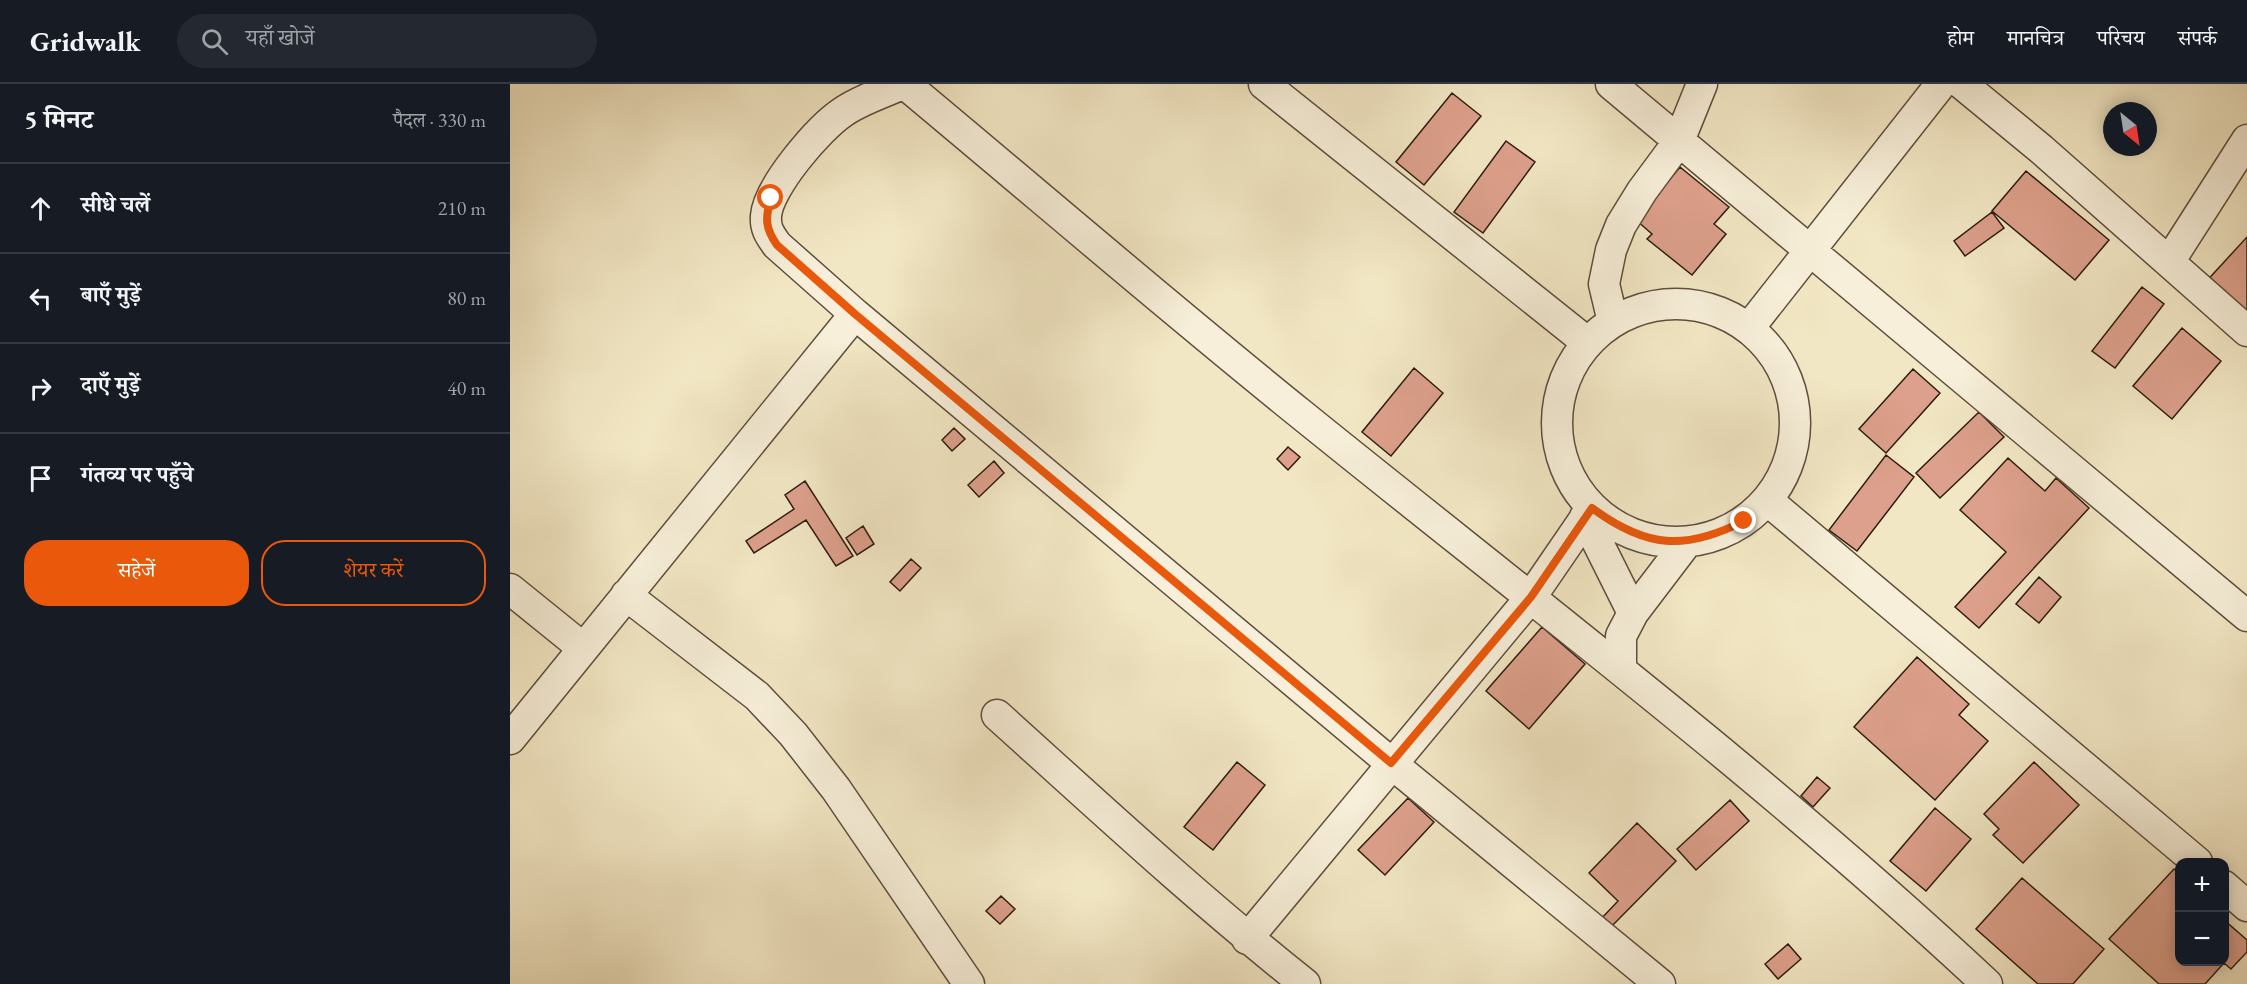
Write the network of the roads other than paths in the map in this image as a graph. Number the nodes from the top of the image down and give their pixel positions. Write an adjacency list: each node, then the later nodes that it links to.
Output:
1 (903, 84): 11 (street); 21 (street)
2 (1264, 84): 15 (street)
3 (1611, 84): 8 (street)
4 (1702, 84): 8 (street)
5 (1941, 84): 9 (street)
6 (1962, 84): 10 (street)
7 (2247, 140): 10 (street)
8 (1679, 141): 9 (street); 12 (street)
9 (1810, 250): 13 (street); 23 (street)
10 (2169, 262): 14 (street)
11 (855, 314): 20 (street); 28 (street)
12 (1613, 322): 13 (street); 15 (street)
13 (1749, 328): 16 (street)
14 (2247, 331)
15 (1587, 344): 17 (street)
16 (1767, 500): 18 (street); 29 (street)
17 (1589, 512): 18 (street); 21 (street); 22 (street)
18 (1686, 542): 22 (street)
19 (510, 589): 24 (street)
20 (626, 595): 24 (street); 33 (street)
21 (1531, 597): 25 (street); 28 (street)
22 (1633, 613): 25 (street)
23 (2247, 616)
24 (583, 648): 27 (street)
25 (1621, 668): 36 (street)
26 (997, 715): 32 (street)
27 (510, 739)
28 (1391, 763): 32 (street); 35 (street)
29 (2192, 858)
30 (2229, 890): 31 (street)
31 (2247, 906)
32 (1247, 939): 34 (street)
33 (969, 984)
34 (1305, 984)
35 (1660, 984)
36 (1986, 984)

